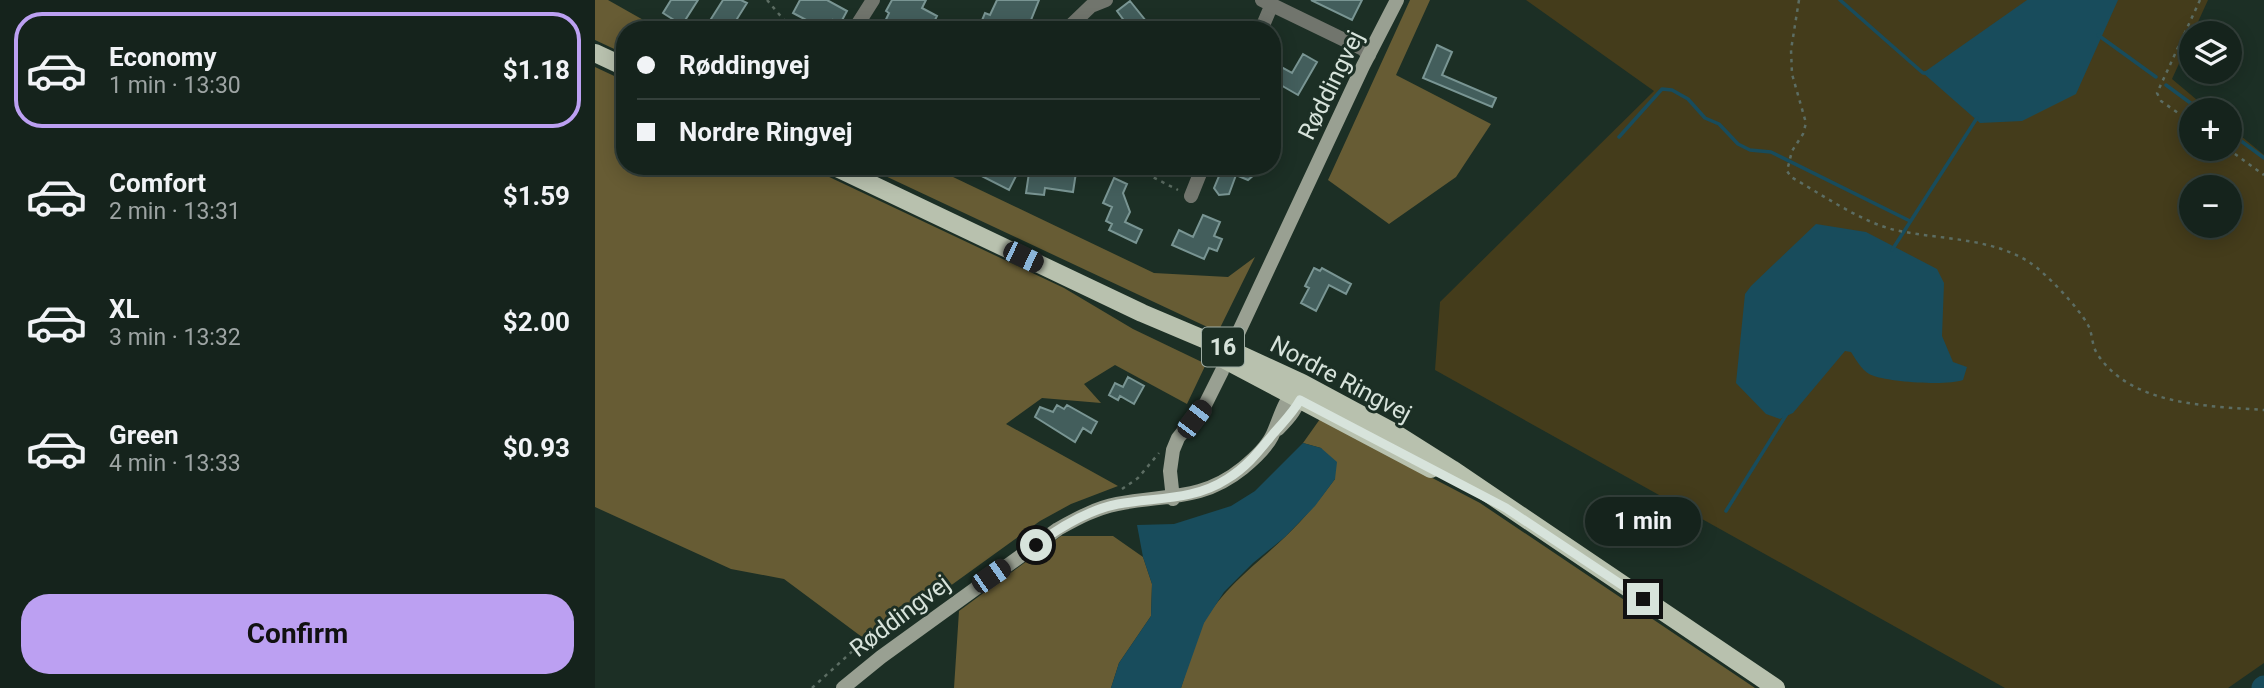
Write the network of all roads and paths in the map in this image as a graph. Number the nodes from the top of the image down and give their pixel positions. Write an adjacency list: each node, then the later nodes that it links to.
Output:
1 (767, 0): 9 (path)
2 (873, 0): 10 (street)
3 (1106, 0): 8 (street)
4 (1397, 0): 14 (street, Røddingvej)
5 (1799, 0): 26 (path)
6 (2200, 0): 16 (path)
7 (1267, 2): 12 (street); 14 (street)
8 (1089, 3): 11 (street)
9 (786, 21)
10 (860, 21)
11 (1074, 21)
12 (1263, 21)
13 (595, 53): 15 (main road)
14 (1369, 55): 23 (street, Røddingvej)
15 (616, 63)
16 (2179, 114)
17 (2242, 159): 21 (path)
18 (852, 175): 25 (main road, Nordre Ringvej / 16)
19 (1149, 175): 22 (path)
20 (1199, 175): 22 (street)
21 (2264, 175)
22 (1191, 196)
23 (1234, 342)
24 (1222, 371): 27 (street)
25 (1297, 393): 27 (street, Røddingvej); 29 (main road, Nordre Ringvej / 16)
26 (2264, 410)
27 (1173, 499): 28 (street, Røddingvej)
28 (843, 688)
29 (1776, 688)

